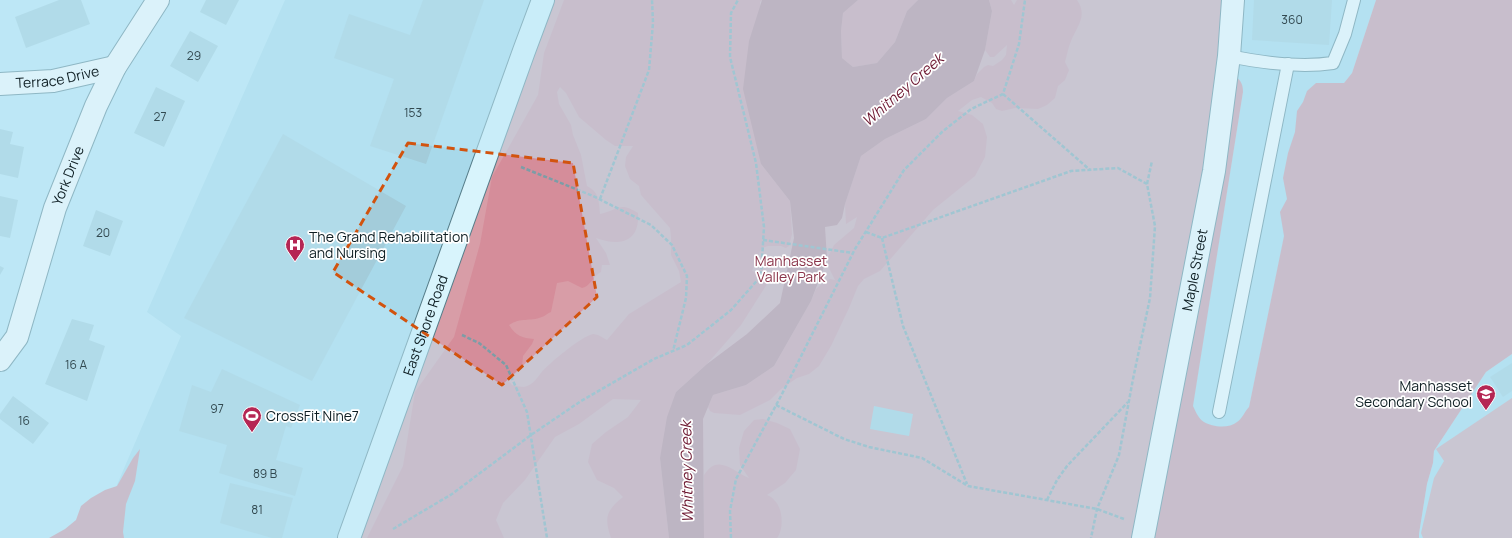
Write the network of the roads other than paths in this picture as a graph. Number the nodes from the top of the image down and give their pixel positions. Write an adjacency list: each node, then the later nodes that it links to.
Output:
1 (158, 0): 7 (street, York Drive)
2 (544, 0): 12 (main road, East Shore Road)
3 (1233, 0): 5 (street, Maple Street)
4 (1354, 0): 6 (lane)
5 (1229, 56): 6 (lane); 11 (street, Maple Street)
6 (1288, 64): 10 (lane)
7 (115, 67): 8 (street, Terrace Drive); 9 (street, York Drive)
8 (0, 84)
9 (0, 360)
10 (1219, 412)
11 (1144, 532)
12 (349, 538)

